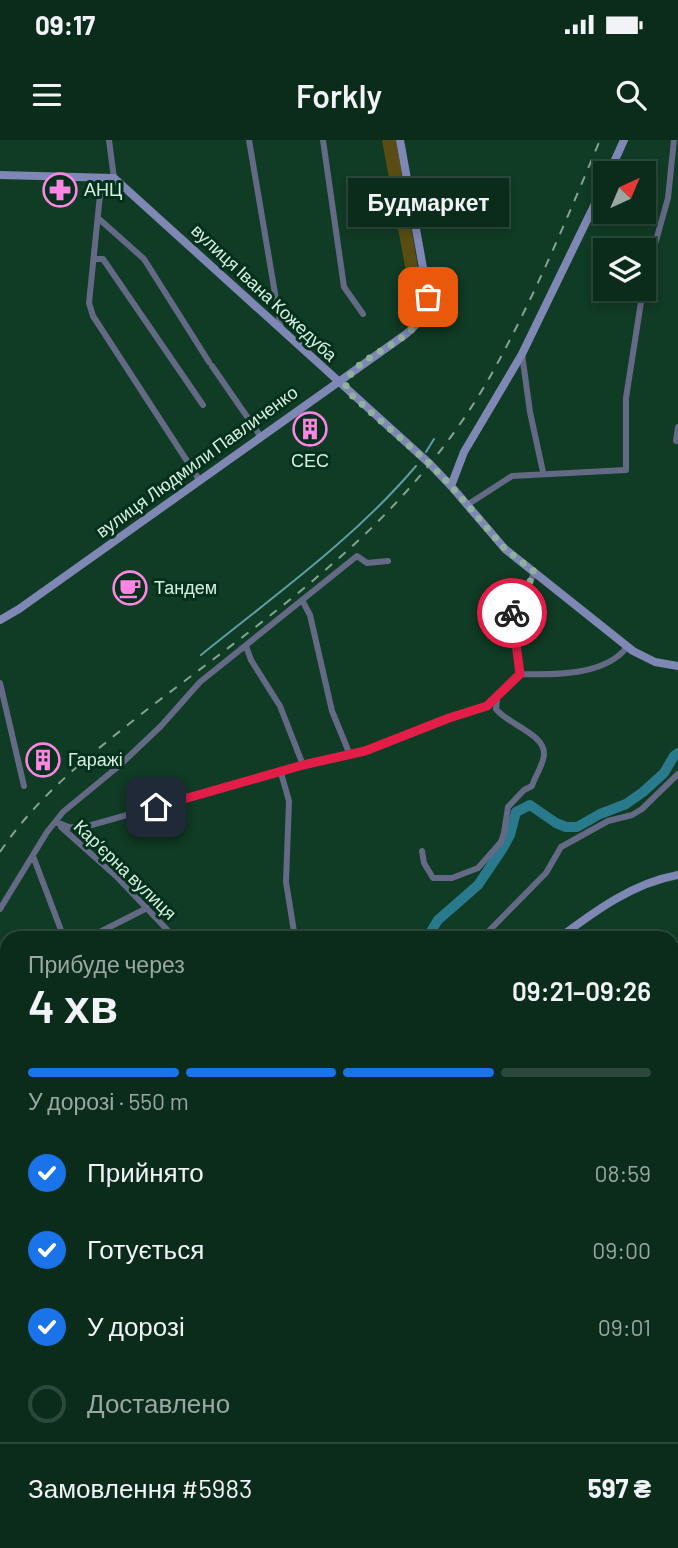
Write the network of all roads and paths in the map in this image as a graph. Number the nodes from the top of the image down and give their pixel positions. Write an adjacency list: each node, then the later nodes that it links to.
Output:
1 (109, 140): 9 (street)
2 (249, 140): 16 (street)
3 (323, 140): 15 (street)
4 (400, 140): 19 (main road, вулиця Людмили Павличенко)
5 (624, 140): 7 (main road)
6 (674, 140): 12 (street)
7 (614, 161)
8 (0, 174): 9 (main road)
9 (114, 178): 11 (street); 16 (main road, вулиця Івана Кожедуба)
10 (593, 208): 17 (main road)
11 (98, 218): 13 (street); 25 (street)
12 (656, 240)
13 (94, 259): 23 (street); 28 (street)
14 (641, 301): 27 (street)
15 (363, 314)
16 (281, 330): 18 (main road, вулиця Івана Кожедуба)
17 (522, 354): 27 (street); 29 (main road)
18 (326, 372): 19 (main road); 20 (main road, вулиця Івана Кожедуба); 21 (main road)
19 (351, 373): 20 (main road, вулиця Людмили Павличенко); 22 (main road)
20 (337, 382): 21 (main road, вулиця Людмили Павличенко); 22 (main road, вулиця Івана Кожедуба)
21 (325, 390): 22 (main road); 25 (main road, вулиця Людмили Павличенко)
22 (348, 392): 29 (main road, вулиця Івана Кожедуба)
23 (203, 405)
24 (678, 427): 26 (street)
25 (261, 437): 28 (main road, вулиця Людмили Павличенко)
26 (676, 441)
27 (543, 472): 30 (street)
28 (200, 481): 34 (main road, вулиця Людмили Павличенко)
29 (451, 486): 30 (main road, вулиця Івана Кожедуба)
30 (467, 505): 32 (main road, вулиця Івана Кожедуба)
31 (387, 561): 33 (street)
32 (535, 572): 36 (main road, вулиця Івана Кожедуба); 38 (street)
33 (302, 600): 35 (street); 41 (street)
34 (0, 620)
35 (246, 646): 42 (street); 46 (street)
36 (627, 647): 37 (main road, вулиця Івана Кожедуба); 38 (street)
37 (678, 666)
38 (520, 674): 40 (street)
39 (0, 683): 45 (street)
40 (497, 699): 41 (street); 47 (street)
41 (350, 755): 42 (street)
42 (303, 765): 43 (street)
43 (281, 773): 46 (street); 55 (street)
44 (678, 774): 56 (street)
45 (24, 786)
46 (56, 822): 48 (street); 50 (street, Карʼєрна вулиця)
47 (422, 851)
48 (33, 856): 51 (street); 52 (street)
49 (678, 874): 57 (main road)
50 (146, 908): 53 (street); 54 (street, Карʼєрна вулиця)
51 (0, 909)
52 (61, 931)
53 (102, 931)
54 (168, 931)
55 (294, 931)
56 (489, 931)
57 (569, 931)

